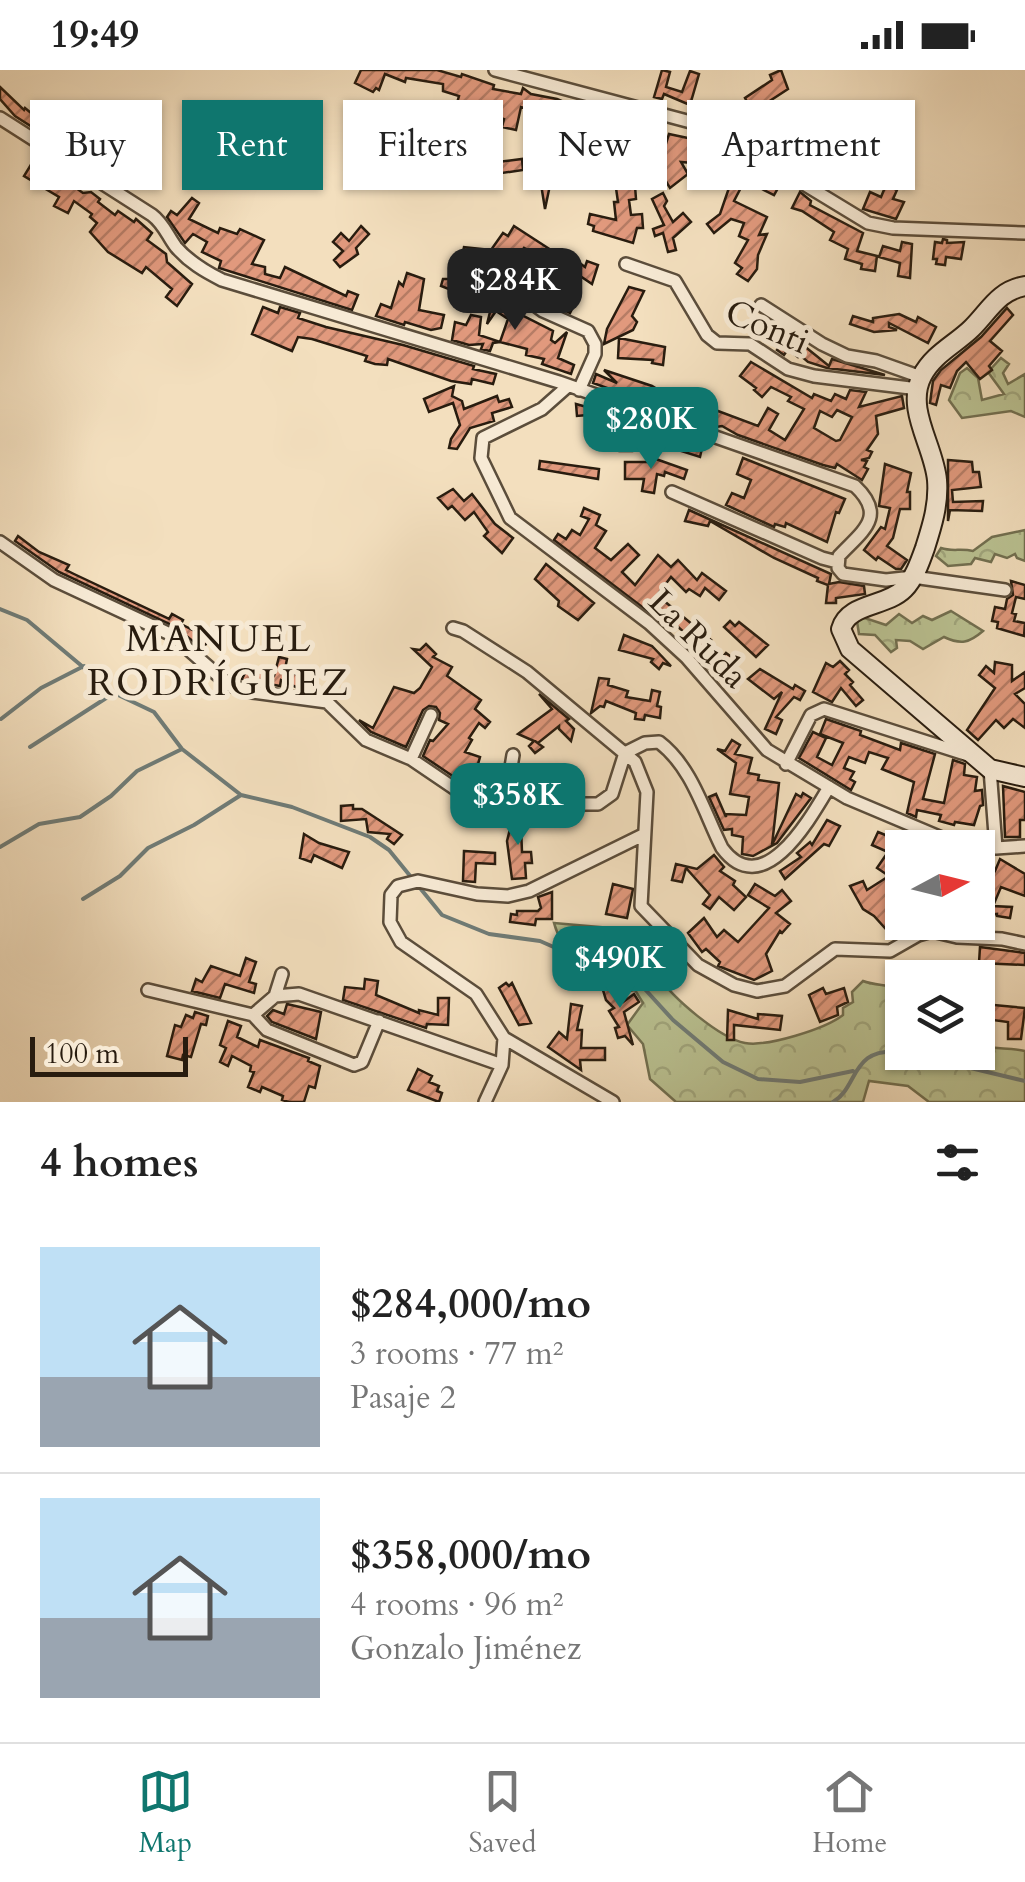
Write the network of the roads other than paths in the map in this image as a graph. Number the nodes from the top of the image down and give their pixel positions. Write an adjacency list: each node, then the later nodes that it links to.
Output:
1 (496, 70): 3 (street)
2 (0, 118): 9 (street)
3 (1025, 233)
4 (477, 263): 9 (street)
5 (626, 264): 8 (street, Conti)
6 (1025, 286): 8 (street)
7 (761, 306): 8 (street)
8 (920, 383): 13 (street)
9 (574, 388): 12 (street); 21 (street, La Ruda)
10 (672, 492): 12 (street)
11 (0, 542): 19 (street)
12 (837, 562): 13 (street)
13 (913, 577): 14 (street); 20 (street)
14 (1004, 590)
15 (452, 628): 17 (street)
16 (432, 716): 19 (street)
17 (625, 753): 23 (street); 24 (street); 25 (street)
18 (512, 755): 24 (street)
19 (411, 760): 24 (street)
20 (983, 763): 21 (street); 22 (street); 27 (street)
21 (786, 764): 23 (street, La Ruda)
22 (1025, 777)
23 (829, 787): 27 (street, La Ruda)
24 (504, 804)
25 (643, 835): 28 (street); 34 (street)
26 (1025, 846): 27 (street, La Ruda)
27 (996, 848)
28 (1025, 944)
29 (282, 974): 31 (street)
30 (148, 990): 32 (street)
31 (275, 996): 32 (street); 33 (street)
32 (252, 1014): 33 (street)
33 (380, 1021): 35 (street)
34 (504, 1038): 35 (street); 37 (street)
35 (502, 1066): 36 (street)
36 (485, 1102)
37 (613, 1102)

